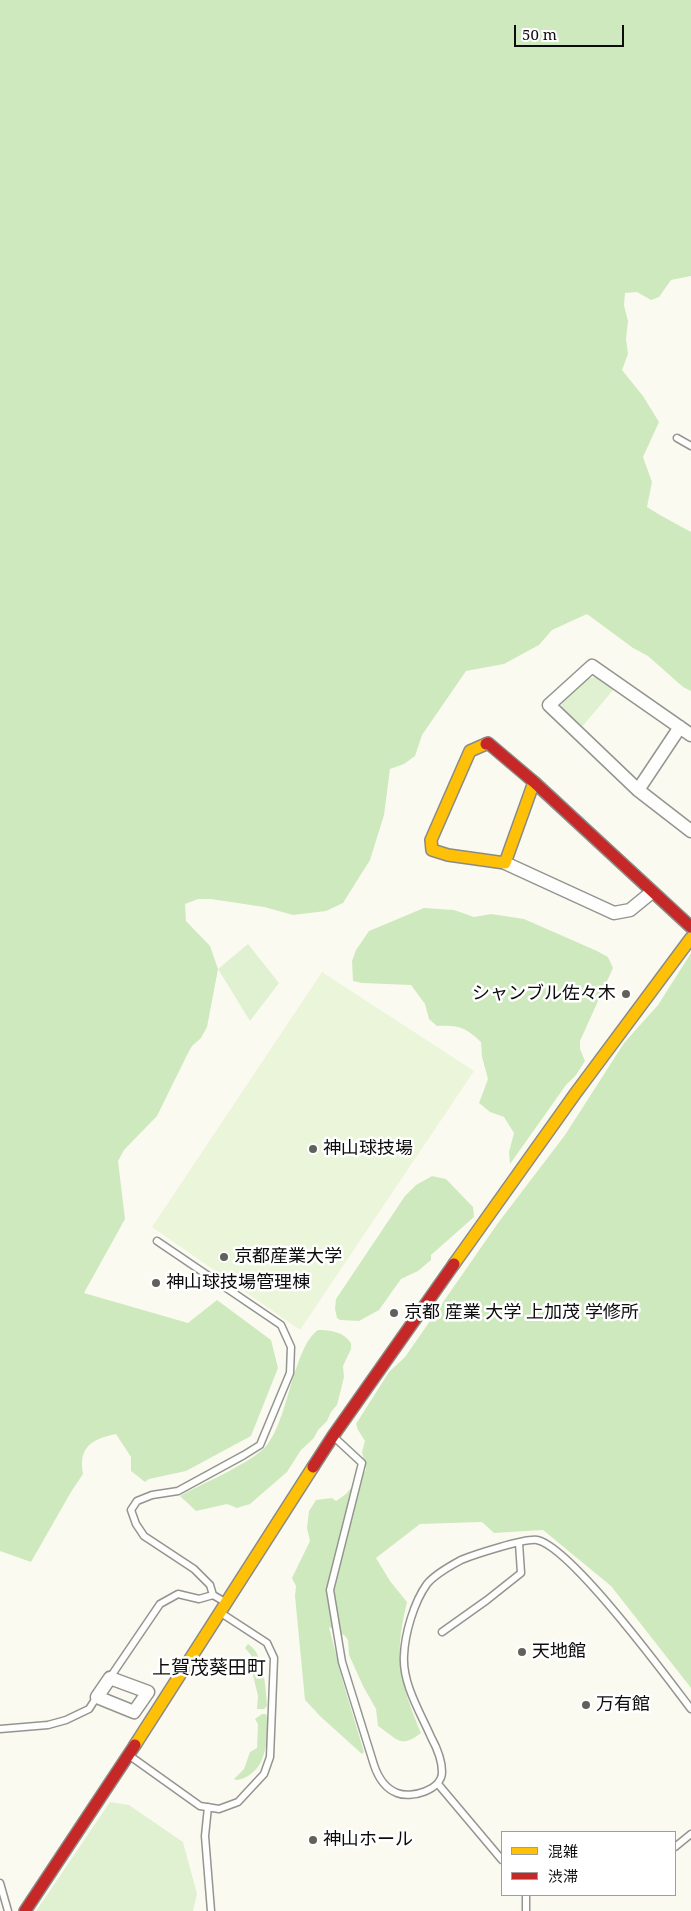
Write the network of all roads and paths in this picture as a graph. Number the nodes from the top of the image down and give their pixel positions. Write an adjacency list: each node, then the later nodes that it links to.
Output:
1 (677, 438): 2 (lane)
2 (691, 446)
3 (680, 727): 4 (street); 6 (street); 6 (street)
4 (691, 735)
5 (534, 782): 8 (street); 8 (street); 9 (street)
6 (638, 790): 7 (street)
7 (691, 831)
8 (505, 863): 9 (street)
9 (652, 892): 10 (street)
10 (691, 927)
11 (691, 938): 13 (street)
12 (157, 1241): 15 (lane)
13 (333, 1436): 16 (street); 23 (lane)
14 (519, 1543): 17 (lane); 20 (lane); 23 (lane)
15 (213, 1595): 16 (lane); 18 (lane)
16 (223, 1608): 22 (street); 24 (lane)
17 (442, 1632)
18 (110, 1678): 19 (street); 19 (street)
19 (97, 1697): 21 (lane)
20 (691, 1709)
21 (0, 1729)
22 (128, 1755): 24 (lane); 31 (street)
23 (438, 1784): 27 (lane)
24 (208, 1807): 32 (lane)
25 (691, 1834): 26 (lane)
26 (676, 1846)
27 (501, 1859)
28 (0, 1883): 30 (lane)
29 (526, 1896): 33 (lane)
30 (8, 1911)
31 (25, 1911)
32 (210, 1911)
33 (526, 1911)

